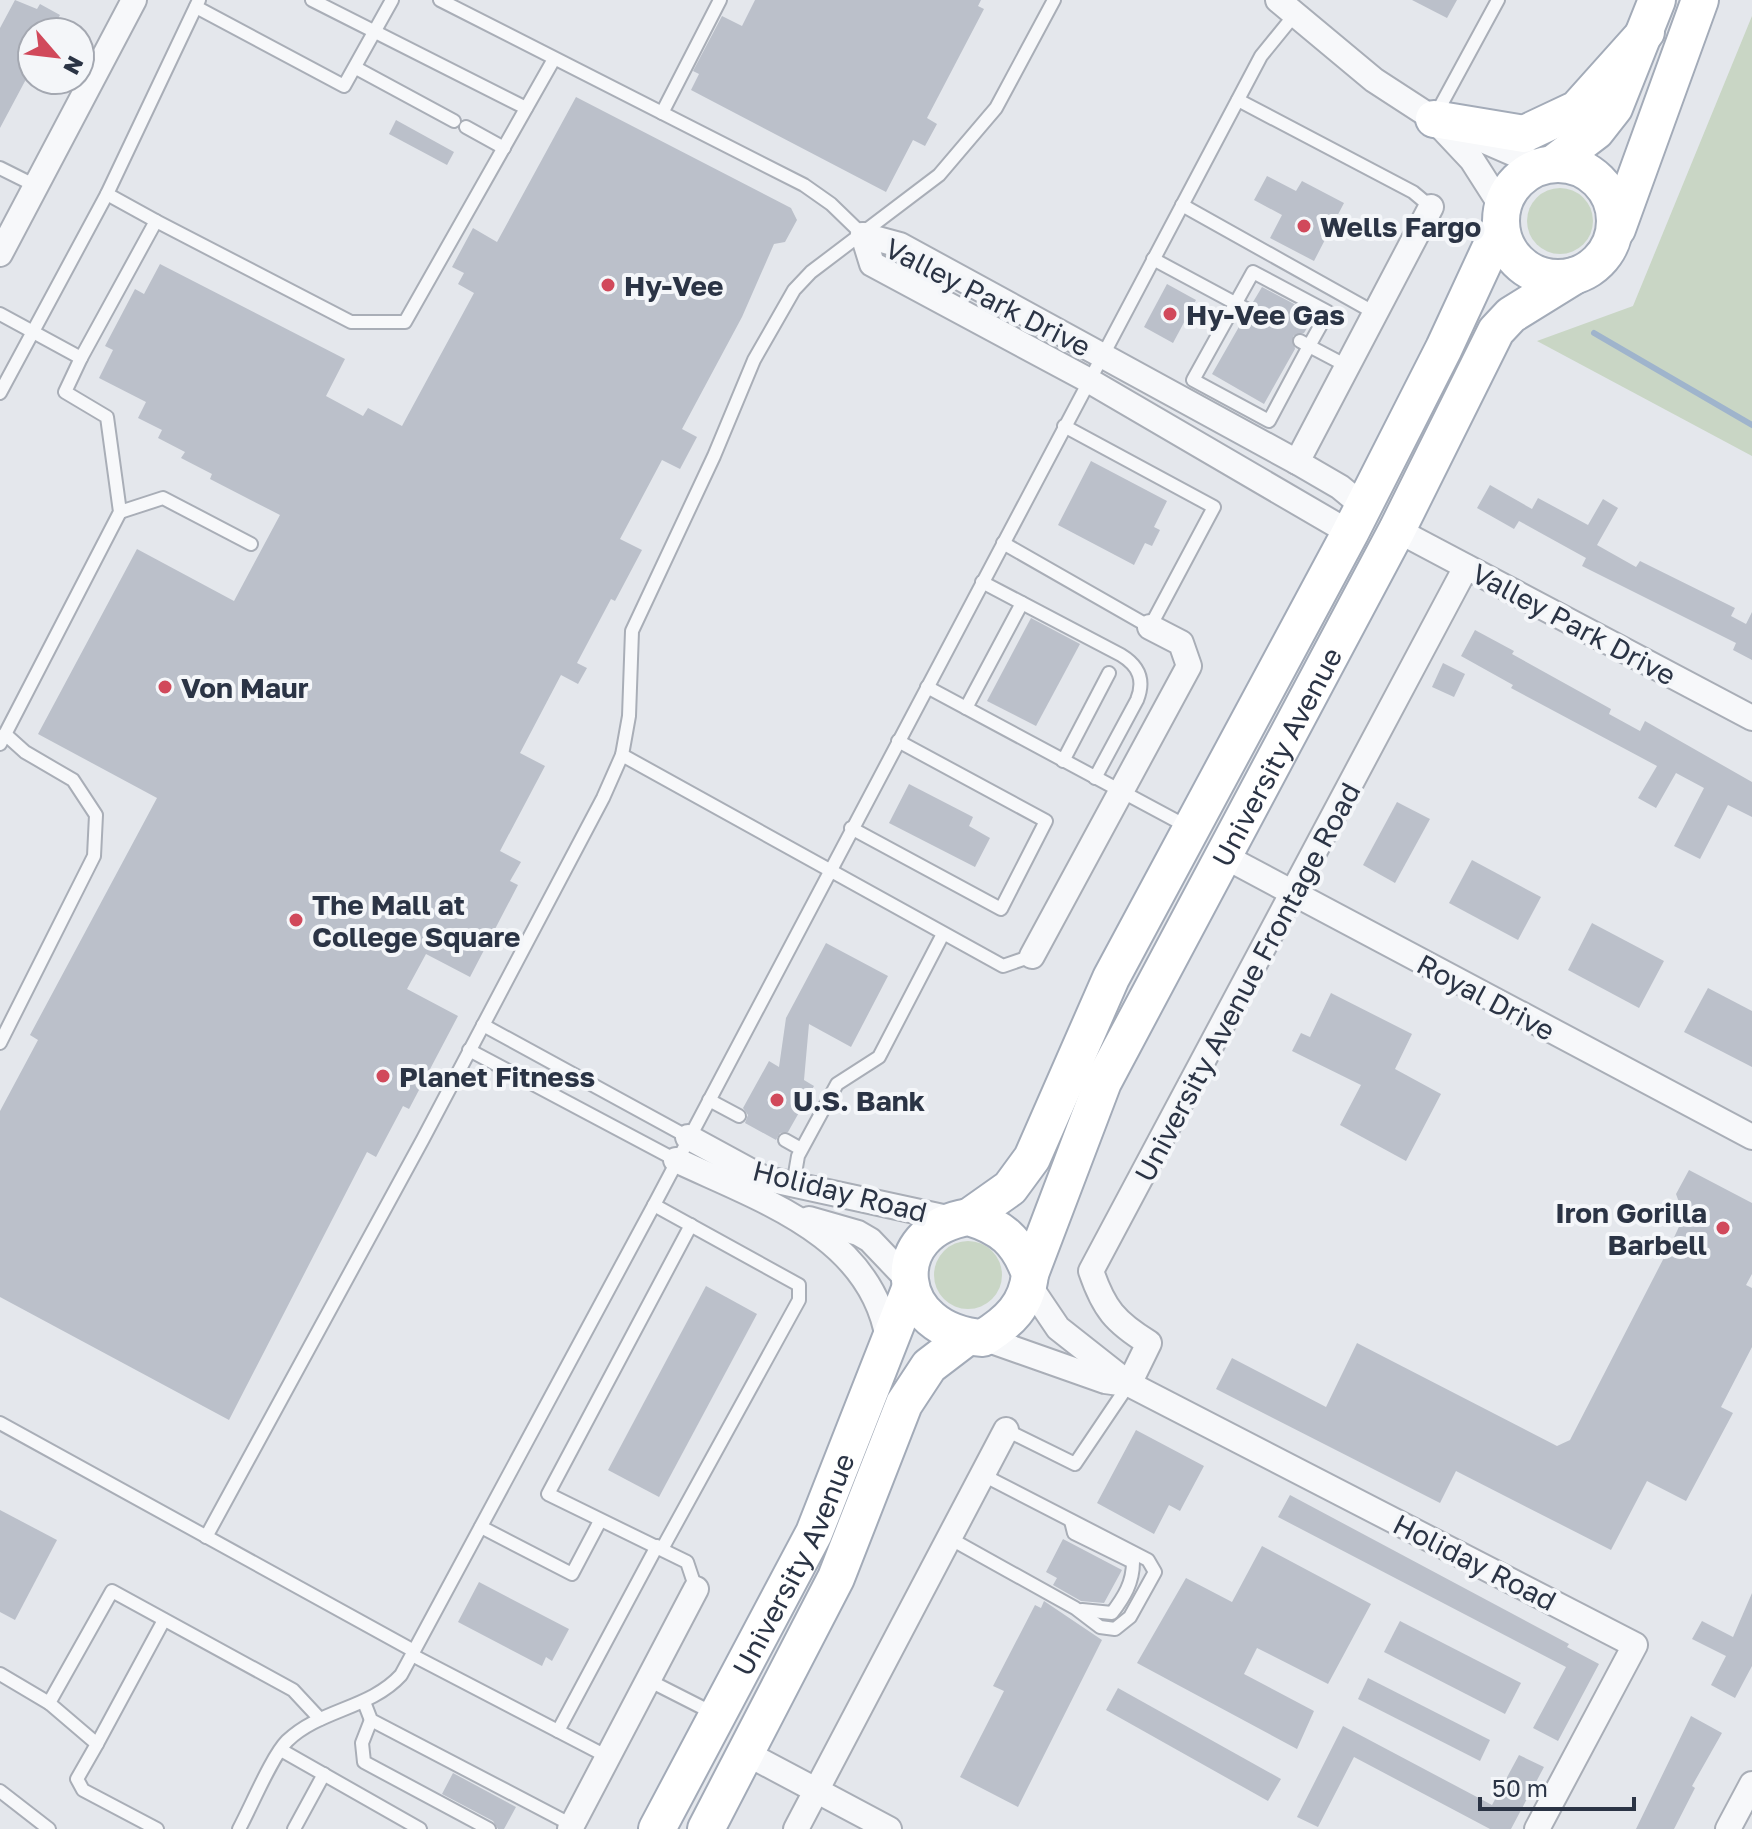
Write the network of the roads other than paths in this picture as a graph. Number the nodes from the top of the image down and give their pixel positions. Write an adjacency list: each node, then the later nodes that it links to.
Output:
1 (312, 0): 12 (lane)
2 (392, 0): 12 (lane)
3 (440, 0): 13 (lane)
4 (720, 0): 17 (lane)
5 (1054, 0): 28 (lane)
6 (1498, 0): 18 (lane)
7 (130, 1): 22 (street)
8 (198, 4): 14 (lane); 23 (lane)
9 (1292, 4): 15 (lane); 18 (street)
10 (1695, 6): 29 (main road)
11 (1651, 16): 18 (main road); 20 (main road)
12 (377, 31): 14 (lane); 16 (lane)
13 (554, 59): 16 (lane); 17 (lane)
14 (356, 68): 19 (lane)
15 (1238, 100): 24 (lane); 25 (lane)
16 (526, 108): 19 (lane)
17 (662, 113): 28 (lane)
18 (1434, 119): 20 (street); 26 (street)
19 (504, 148): 27 (lane)
20 (1548, 164): 26 (main road); 29 (main road)
21 (0, 168): 22 (lane)
22 (36, 186): 30 (street)
23 (107, 194): 27 (lane); 39 (lane)
24 (1182, 205): 31 (lane); 35 (lane)
25 (1431, 207): 35 (street)
26 (1502, 216): 32 (main road); 49 (main road, University Avenue)
27 (156, 221): 42 (lane)
28 (863, 235): 41 (street, Valley Park Drive); 44 (street, Valley Park Drive); 65 (lane)
29 (1612, 242): 32 (main road)
30 (0, 254)
31 (1153, 259): 33 (lane); 41 (lane)
32 (1574, 276): 50 (main road, University Avenue)
33 (1236, 303): 34 (lane); 37 (lane); 40 (lane)
34 (1248, 310)
35 (1375, 313): 43 (street)
36 (0, 314): 39 (lane)
37 (1223, 326): 38 (lane); 40 (lane)
38 (1235, 333)
39 (33, 334): 42 (lane); 45 (lane)
40 (1305, 344): 43 (lane)
41 (1101, 355): 44 (lane); 47 (street, Valley Park Drive)
42 (81, 358): 48 (lane)
43 (1347, 366): 47 (street)
44 (1088, 380): 46 (lane); 49 (street, Valley Park Drive)
45 (0, 393)
46 (1064, 426): 51 (lane); 56 (lane)
47 (1297, 462): 49 (street, Valley Park Drive)
48 (120, 512): 52 (lane); 63 (lane)
49 (1356, 520): 58 (main road, University Avenue); 60 (main road)
50 (1397, 530): 53 (street, Valley Park Drive); 60 (main road, University Avenue)
51 (1003, 543): 54 (lane); 56 (lane)
52 (251, 544)
53 (1466, 567): 62 (street, Valley Park Drive); 73 (street, University Avenue Frontage Road)
54 (982, 582): 55 (lane); 59 (lane)
55 (1022, 603): 61 (lane); 67 (lane)
56 (1150, 627): 68 (street)
57 (1109, 673): 66 (lane)
58 (1270, 682): 70 (main road, University Avenue); 71 (main road)
59 (927, 687): 61 (lane); 64 (lane)
60 (1305, 699): 71 (main road, University Avenue)
61 (966, 708): 66 (lane)
62 (1752, 718)
63 (2, 739): 77 (lane)
64 (898, 741): 69 (lane); 69 (lane)
65 (622, 755): 72 (lane); 76 (lane)
66 (1063, 761): 67 (lane)
67 (1095, 778): 68 (lane)
68 (1122, 792): 70 (lane); 75 (street)
69 (851, 828): 72 (lane)
70 (1192, 829): 89 (main road, University Avenue)
71 (1222, 855): 73 (street, Royal Drive); 91 (main road, University Avenue)
72 (828, 870): 74 (lane); 79 (lane)
73 (1295, 894): 82 (street, Royal Drive); 95 (street, University Avenue Frontage Road)
74 (943, 934): 75 (lane); 84 (lane)
75 (1032, 956)
76 (483, 1025): 78 (lane); 81 (lane)
77 (0, 1043)
78 (469, 1050): 85 (lane); 102 (lane)
79 (709, 1100): 80 (lane); 81 (lane)
80 (739, 1116)
81 (688, 1137): 85 (lane); 86 (street, Holiday Road)
82 (1752, 1137)
83 (785, 1140): 84 (lane)
84 (801, 1149): 86 (lane)
85 (676, 1160): 87 (lane); 88 (street, Holiday Road)
86 (793, 1185): 89 (street, Holiday Road)
87 (654, 1205): 90 (lane); 101 (lane)
88 (784, 1211): 92 (street, Holiday Road); 94 (street, Holiday Road)
89 (960, 1218): 91 (main road); 92 (main road)
90 (691, 1225): 99 (lane); 104 (lane)
91 (1029, 1279): 93 (main road); 95 (street, Holiday Road)
92 (910, 1286): 93 (main road); 94 (main road, University Avenue)
93 (975, 1337): 95 (street, Holiday Road); 120 (main road, University Avenue)
94 (888, 1339): 105 (main road, University Avenue)
95 (1129, 1384): 97 (lane); 137 (street, Holiday Road)
96 (0, 1423): 102 (lane)
97 (1006, 1430): 98 (street)
98 (983, 1475): 100 (lane); 103 (street)
99 (600, 1521): 101 (lane); 104 (lane)
100 (1071, 1521): 107 (lane); 107 (lane)
101 (481, 1527): 109 (lane)
102 (206, 1537): 109 (lane)
103 (951, 1539): 107 (lane); 124 (street)
104 (660, 1548): 106 (lane); 117 (lane)
105 (789, 1579): 114 (main road, University Avenue); 120 (main road)
106 (696, 1589): 111 (street)
107 (1075, 1608)
108 (164, 1620): 113 (lane); 115 (lane); 118 (lane)
109 (413, 1653): 112 (lane); 117 (lane)
110 (0, 1674): 113 (lane)
111 (648, 1680): 114 (lane); 121 (street)
112 (364, 1702): 115 (lane); 116 (lane)
113 (49, 1703): 118 (lane)
114 (717, 1715): 133 (main road, University Avenue)
115 (320, 1719): 119 (lane)
116 (371, 1720): 126 (lane); 132 (lane)
117 (558, 1731): 121 (lane)
118 (97, 1744): 128 (lane)
119 (281, 1750): 122 (lane); 129 (lane)
120 (746, 1753): 124 (street); 134 (main road, University Avenue)
121 (608, 1757): 126 (street)
122 (324, 1774): 130 (lane); 131 (lane)
123 (1752, 1784): 138 (street)
124 (816, 1790): 135 (street); 136 (street)
125 (0, 1791): 127 (lane)
126 (571, 1827)
127 (49, 1829)
128 (157, 1829)
129 (239, 1829)
130 (294, 1829)
131 (420, 1829)
132 (489, 1829)
133 (657, 1829)
134 (706, 1829)
135 (796, 1829)
136 (889, 1829)
137 (1537, 1829)
138 (1728, 1829)

